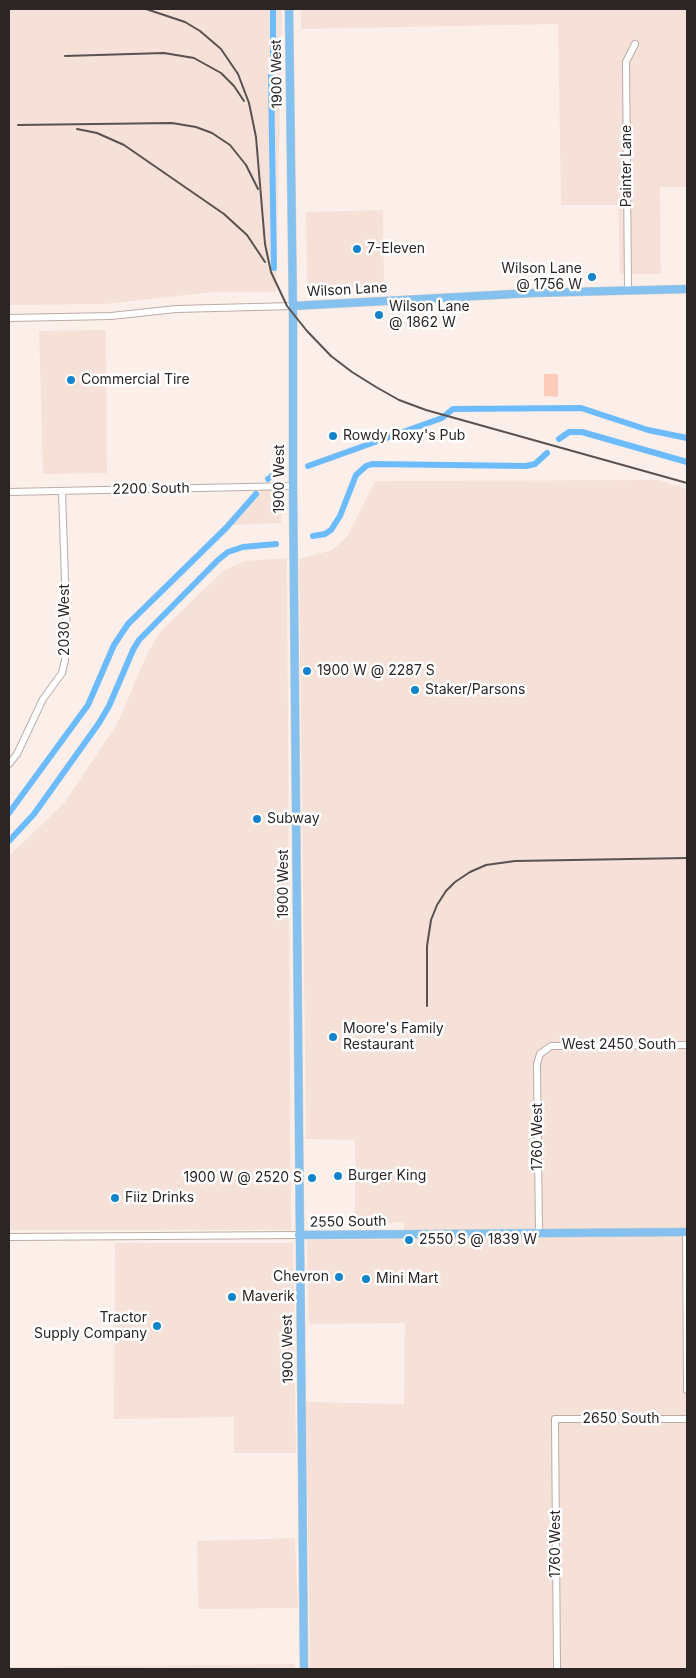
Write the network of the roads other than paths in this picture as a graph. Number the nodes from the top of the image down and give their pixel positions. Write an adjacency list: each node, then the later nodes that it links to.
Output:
1 (289, 9): 5 (main road, 1900 West)
2 (636, 44): 4 (street, Painter Lane)
3 (687, 289): 4 (main road, Wilson Lane)
4 (628, 290): 5 (main road, Wilson Lane)
5 (293, 306): 6 (street, Wilson Lane); 7 (main road, 1900 West)
6 (9, 318)
7 (293, 486): 8 (street, 2200 South); 15 (main road, 1900 West)
8 (62, 491): 9 (street, 2200 South); 10 (street, 2030 West)
9 (9, 492)
10 (9, 764)
11 (687, 1045): 12 (street, West 2450 South)
12 (551, 1046): 14 (street, 1760 West)
13 (686, 1232): 14 (main road, 2550 South); 17 (street)
14 (539, 1233): 15 (main road, 2550 South)
15 (299, 1235): 16 (street, 2550 South); 20 (main road, 1900 West)
16 (9, 1238)
17 (687, 1390)
18 (555, 1419): 19 (street, 2650 South); 21 (street, 1760 West)
19 (687, 1419)
20 (304, 1669)
21 (557, 1669)

